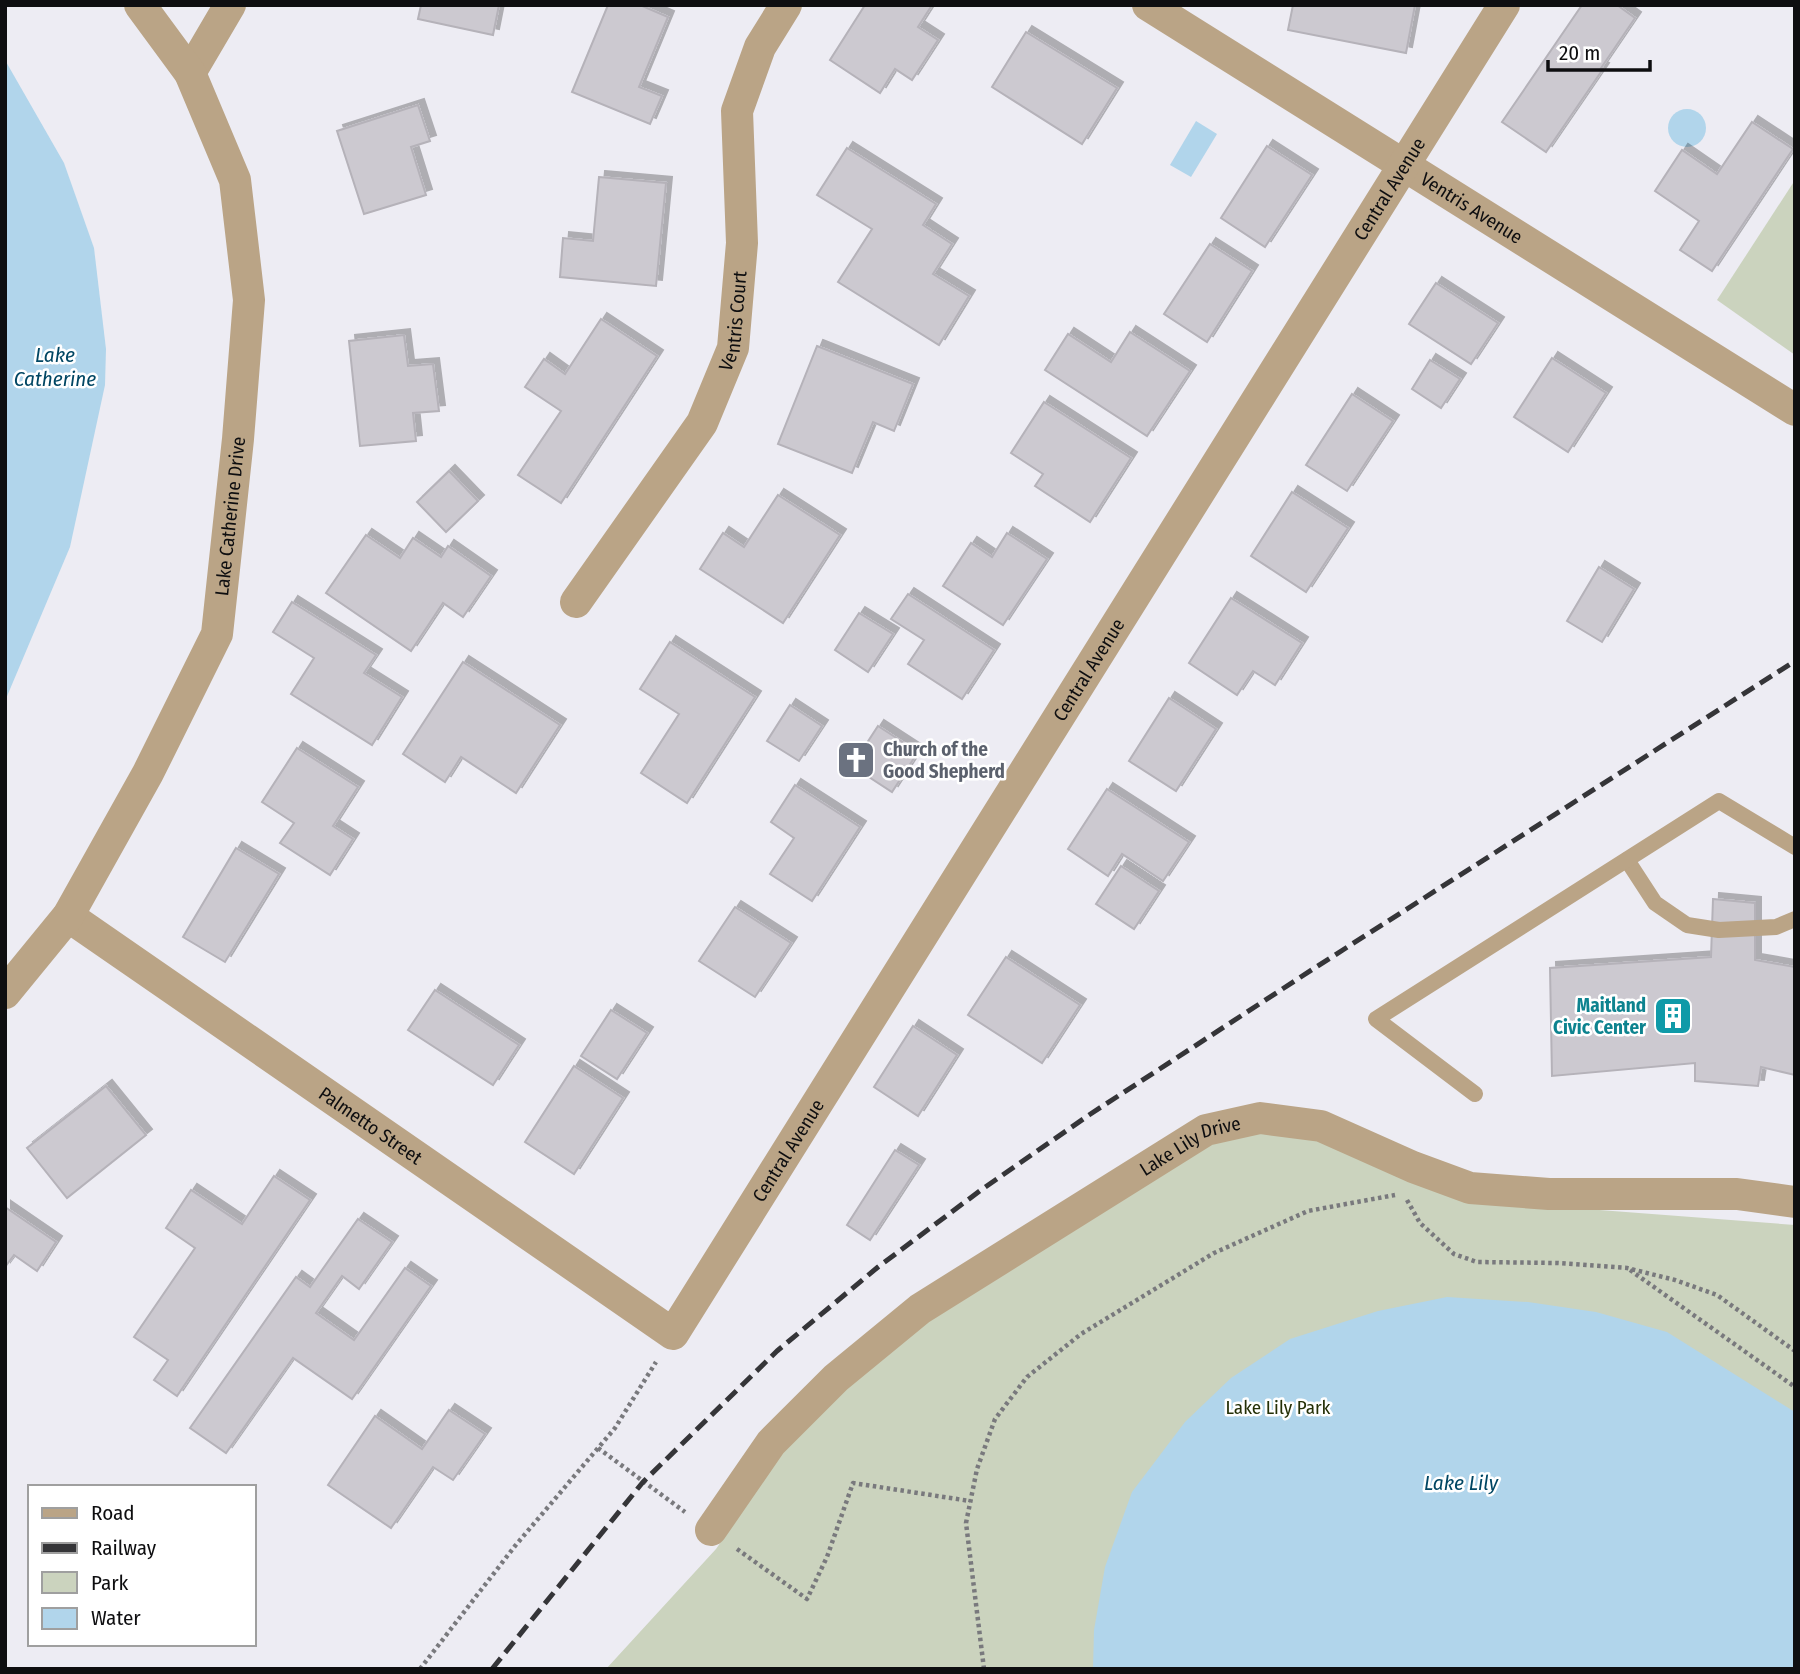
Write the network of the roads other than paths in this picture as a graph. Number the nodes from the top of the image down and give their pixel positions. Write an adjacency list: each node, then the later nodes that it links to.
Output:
1 (140, 5): 6 (street, Lake Catherine Drive)
2 (230, 5): 6 (street)
3 (786, 5): 9 (street, Ventris Court)
4 (1148, 5): 7 (street, Ventris Avenue)
5 (1504, 5): 7 (street, Central Avenue)
6 (190, 72): 12 (street, Lake Catherine Drive)
7 (1404, 164): 8 (street, Ventris Avenue); 17 (street, Central Avenue)
8 (1795, 410)
9 (576, 602)
10 (1795, 847): 11 (lane)
11 (1627, 860): 13 (lane); 15 (lane)
12 (68, 916): 14 (street, Lake Catherine Drive); 17 (street, Palmetto Street)
13 (1795, 919)
14 (5, 993)
15 (1475, 1094)
16 (1795, 1202): 18 (street, Lake Lily Drive)
17 (673, 1334)
18 (711, 1530)

